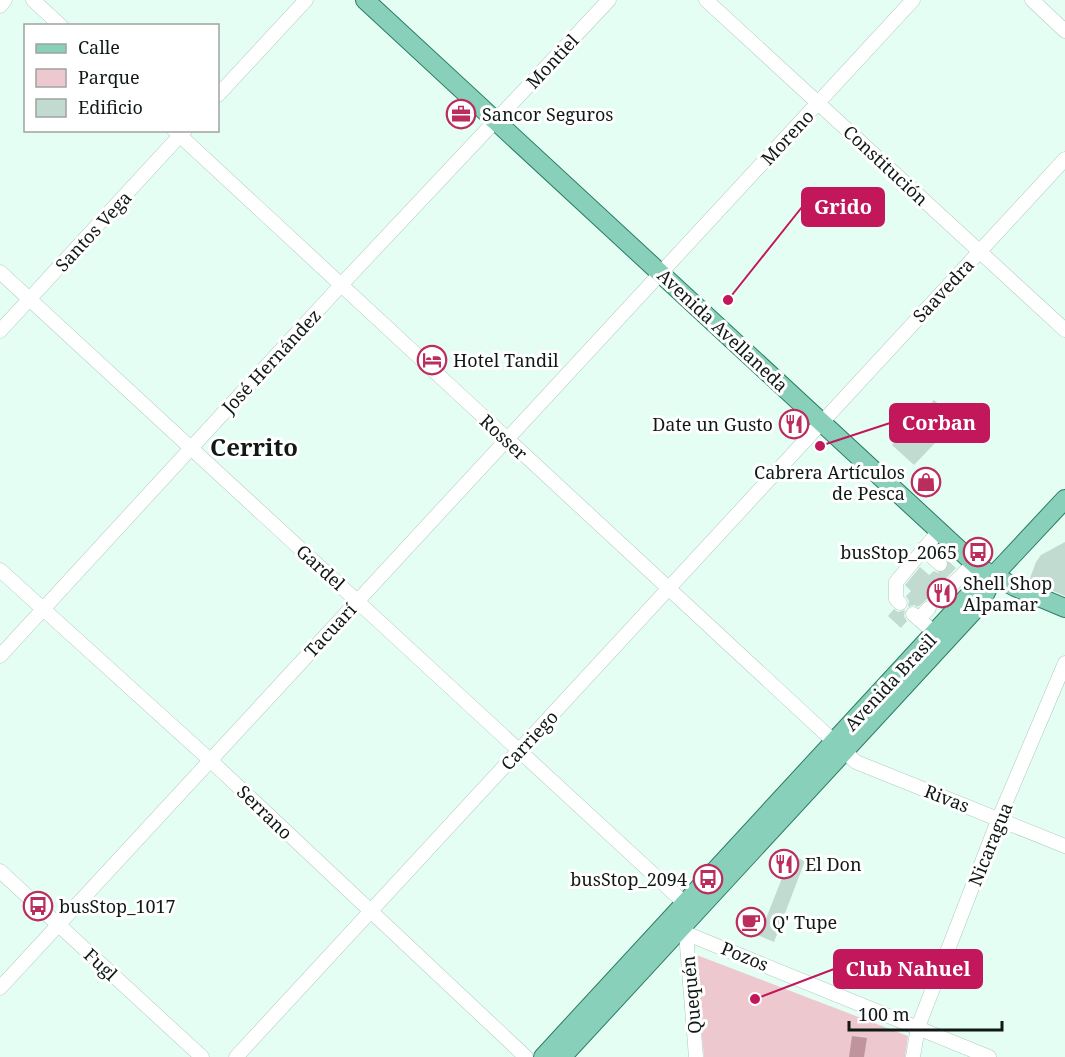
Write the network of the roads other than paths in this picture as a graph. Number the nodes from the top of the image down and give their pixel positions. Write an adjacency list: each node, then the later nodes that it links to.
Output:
1 (5, 0): 10 (street)
2 (33, 0): 11 (street)
3 (306, 0): 13 (street)
4 (365, 0): 15 (main road, Avenida Avellaneda)
5 (380, 0): 15 (main road, Avenida Avellaneda)
6 (609, 0): 15 (street, Montiel)
7 (706, 0): 14 (street, Constitución)
8 (913, 0): 14 (street, Moreno)
9 (1032, 0): 12 (street)
10 (0, 6)
11 (59, 24)
12 (1065, 31)
13 (219, 94)
14 (818, 103): 18 (street, Constitución); 19 (street, Moreno)
15 (500, 118): 19 (main road, Avenida Avellaneda); 21 (street, José Hernández)
16 (180, 132): 21 (street, Rosser); 22 (street, Santos Vega)
17 (1065, 159): 18 (street, Saavedra)
18 (980, 251): 23 (street, Constitución); 25 (street, Saavedra)
19 (665, 270): 25 (main road, Avenida Avellaneda); 26 (street, Tacuarí)
20 (0, 272): 22 (street, Gardel)
21 (341, 285): 26 (street, Rosser); 27 (street, José Hernández)
22 (29, 299): 24 (street, Santos Vega); 27 (street, Gardel)
23 (1065, 330)
24 (0, 331)
25 (825, 419): 29 (main road, Avenida Avellaneda); 34 (main road, Avenida Avellaneda); 36 (street, Carriego)
26 (507, 439): 36 (street, Rosser); 39 (street, Tacuarí)
27 (190, 448): 39 (street, Gardel); 41 (street, José Hernández)
28 (1065, 499): 34 (main road)
29 (939, 531): 30 (street); 31 (main road, Avenida Avellaneda)
30 (923, 549): 32 (street); 40 (street)
31 (974, 563): 34 (main road, Avenida Avellaneda); 35 (street)
32 (940, 564)
33 (0, 570): 41 (street, Serrano)
34 (994, 575): 37 (main road, Avenida Brasil); 43 (main road); 47 (main road, Avenida Brasil)
35 (954, 577): 37 (street); 38 (street)
36 (668, 589): 47 (street, Rosser); 48 (street, Carriego)
37 (971, 593): 44 (main road, Avenida Brasil)
38 (941, 596)
39 (358, 600): 48 (street, Gardel); 49 (street, Tacuarí)
40 (900, 603)
41 (42, 608): 45 (street, José Hernández); 49 (street, Serrano)
42 (929, 608): 44 (street)
43 (1065, 608)
44 (935, 633): 47 (main road, Avenida Brasil)
45 (0, 656)
46 (1065, 663): 50 (street, Nicaragua)
47 (840, 746): 50 (street, Rivas); 53 (main road, Avenida Brasil)
48 (520, 750): 53 (street, Gardel); 54 (street, Carriego)
49 (210, 760): 54 (street, Serrano); 55 (street, Tacuarí)
50 (999, 818): 51 (street, Rivas); 58 (street, Nicaragua)
51 (1065, 846)
52 (0, 871): 55 (street, Fugl)
53 (690, 908): 56 (main road, Avenida Brasil)
54 (370, 912): 60 (street, Carriego); 61 (street, Serrano)
55 (59, 925): 57 (street, Tacuarí); 59 (street, Fugl)
56 (679, 927): 58 (street, Pozos); 62 (main road, Avenida Brasil); 63 (main road, Avenida Brasil); 64 (street, Quequén)
57 (0, 988)
58 (918, 1027): 65 (street, Nicaragua); 66 (street, Pozos)
59 (202, 1057)
60 (236, 1057)
61 (526, 1057)
62 (543, 1057)
63 (562, 1057)
64 (696, 1057)
65 (913, 1057)
66 (990, 1057)

